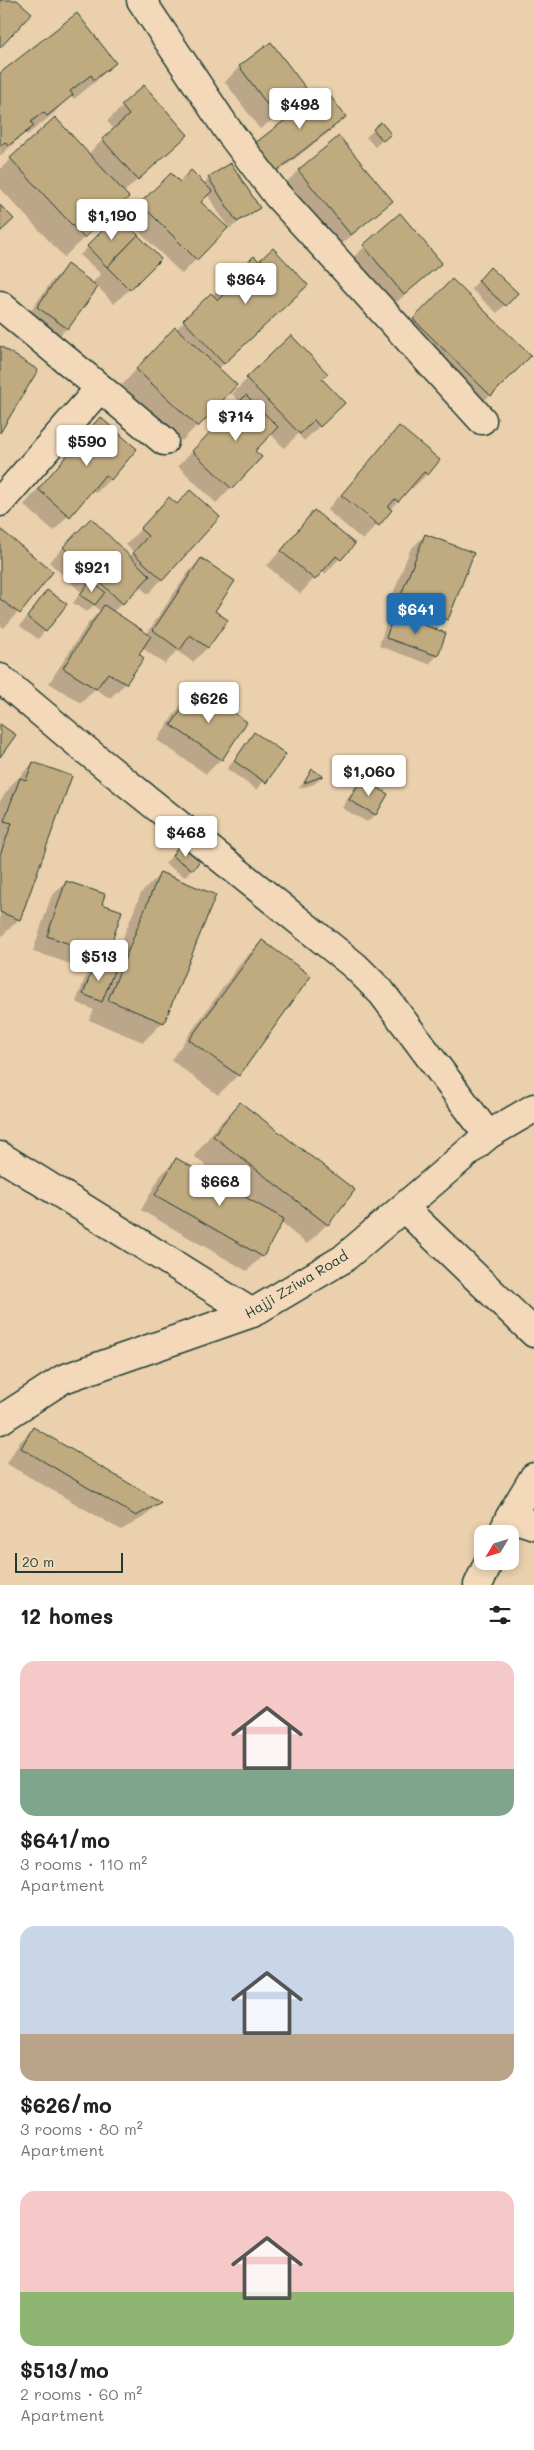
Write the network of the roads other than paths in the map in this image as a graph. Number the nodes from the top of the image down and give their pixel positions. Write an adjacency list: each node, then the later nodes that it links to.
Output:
1 (141, 0): 4 (street)
2 (0, 305): 3 (street)
3 (100, 388): 5 (street); 6 (street)
4 (482, 420)
5 (164, 440)
6 (0, 502)
7 (0, 678): 9 (street)
8 (534, 1108): 9 (street, Hajji Zziwa Road)
9 (488, 1135): 11 (street, Hajji Zziwa Road)
10 (0, 1156): 12 (street)
11 (404, 1208): 12 (street, Hajji Zziwa Road); 13 (street)
12 (252, 1313): 14 (street, Hajji Zziwa Road)
13 (534, 1334)
14 (0, 1420)
15 (534, 1476): 16 (street)
16 (516, 1525)
17 (485, 1570): 18 (street)
18 (478, 1585)

